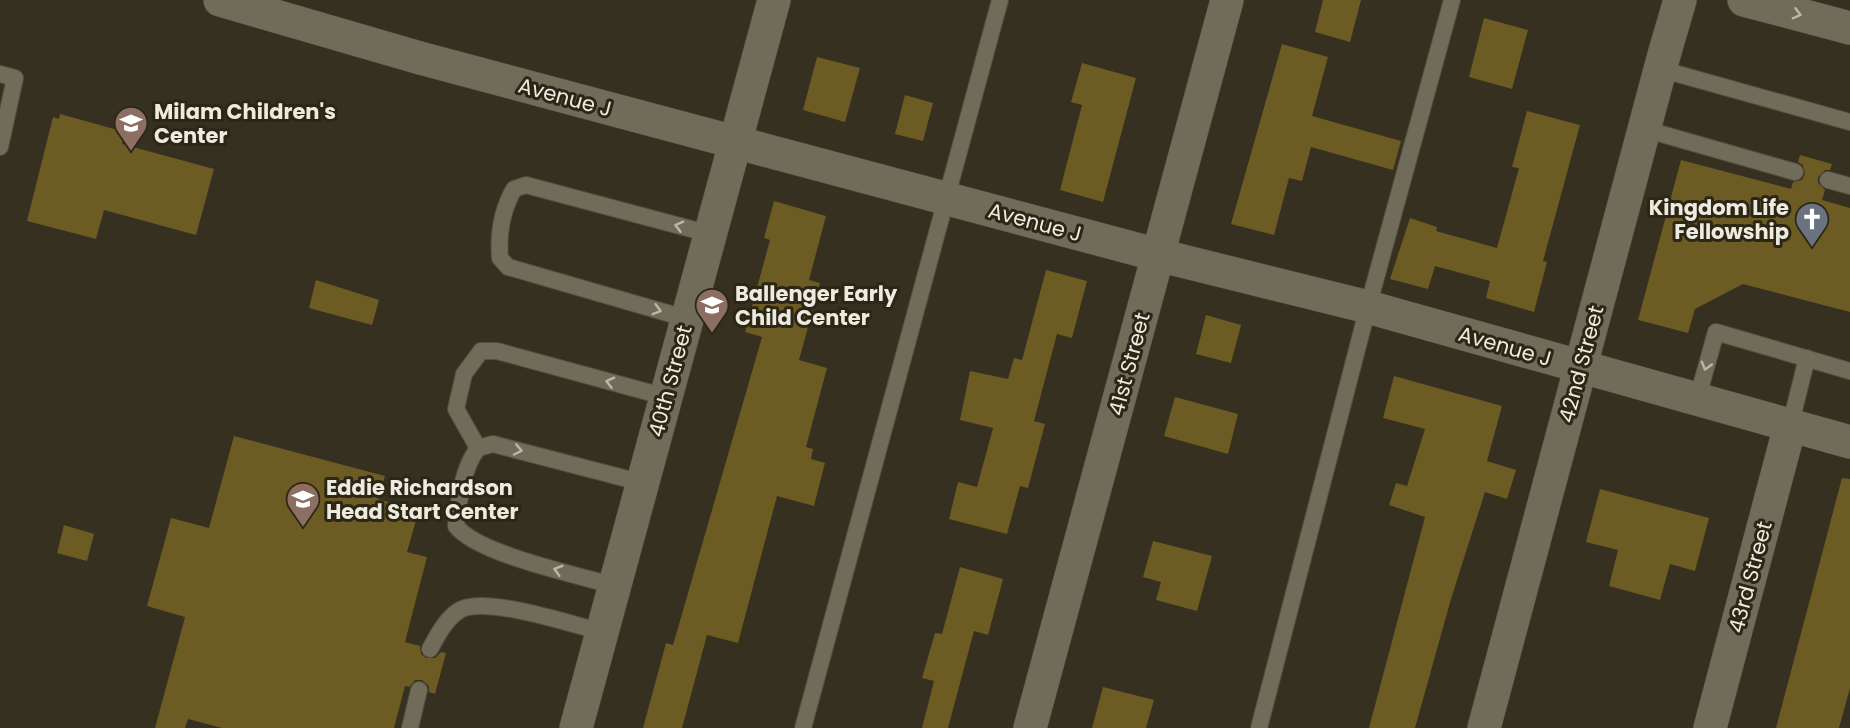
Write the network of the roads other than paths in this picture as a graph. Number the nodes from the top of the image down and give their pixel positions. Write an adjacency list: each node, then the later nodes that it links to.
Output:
1 (220, 0): 13 (street, Avenue J)
2 (774, 0): 13 (street, 40th Street)
3 (1000, 0): 18 (lane)
4 (1227, 0): 20 (street, 41st Street)
5 (1452, 0): 21 (lane)
6 (1680, 0): 9 (street, 42nd Street)
7 (1744, 0): 8 (street, one-way to 8)
8 (1850, 28)
9 (1659, 69): 11 (lane); 12 (street, 42nd Street)
10 (0, 74): 14 (lane)
11 (1850, 122)
12 (1644, 129): 15 (lane); 24 (street, 42nd Street)
13 (735, 143): 18 (street, Avenue J); 19 (street, 40th Street)
14 (0, 147)
15 (1795, 172)
16 (1828, 180): 17 (lane)
17 (1850, 186)
18 (945, 198): 20 (street, Avenue J); 38 (lane)
19 (710, 234): 22 (street, 40th Street); 22 (lane, one-way to 22)
20 (1158, 255): 21 (street, Avenue J); 39 (street, 41st Street)
21 (1368, 307): 24 (street, Avenue J); 40 (lane)
22 (688, 319): 26 (street, 40th Street)
23 (1807, 358): 25 (lane); 27 (lane, one-way to 27); 28 (lane)
24 (1580, 368): 27 (street, Avenue J); 41 (street, 42nd Street)
25 (1850, 371)
26 (666, 397): 30 (lane, one-way to 30); 31 (street, 40th Street)
27 (1697, 400): 28 (street, Avenue J)
28 (1790, 426): 29 (street, Avenue J); 42 (street, 43rd Street)
29 (1850, 441)
30 (478, 448): 31 (lane, one-way to 31); 32 (lane, one-way to 30)
31 (643, 483): 32 (street, 40th Street)
32 (615, 586): 33 (street, 40th Street)
33 (602, 632): 34 (lane); 37 (street, 40th Street)
34 (430, 649)
35 (419, 690): 36 (lane)
36 (410, 728)
37 (576, 728)
38 (803, 728)
39 (1030, 728)
40 (1259, 728)
41 (1484, 728)
42 (1710, 728)

